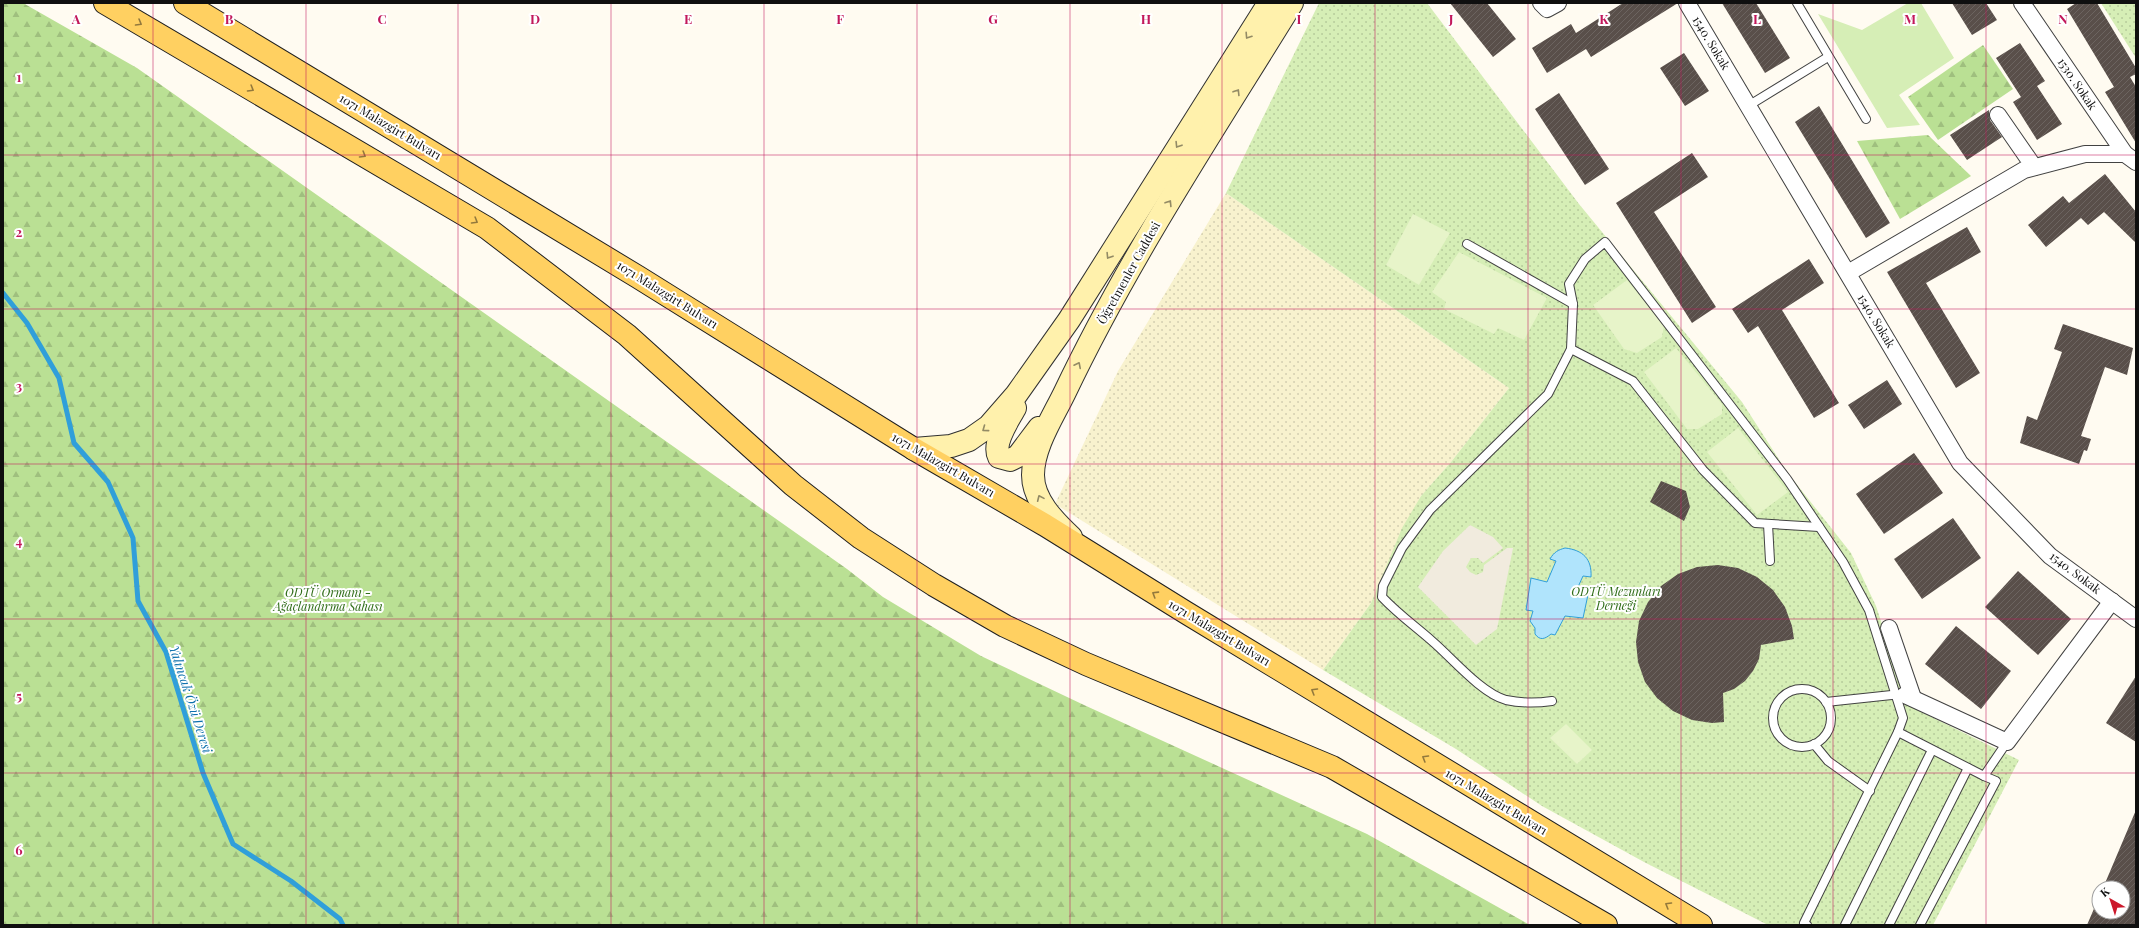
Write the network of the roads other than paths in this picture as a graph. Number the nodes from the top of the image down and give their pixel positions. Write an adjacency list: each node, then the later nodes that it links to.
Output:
1 (105, 3): 40 (main road, one-way to 40)
2 (185, 3): 22 (main road, 1071 Malazgirt Bulvarı)
3 (1269, 3): 20 (main road, Öğretmenler Caddesi, one-way to 20)
4 (1292, 3): 21 (main road, Öğretmenler Caddesi, one-way to 4)
5 (1541, 3): 6 (street)
6 (1558, 3)
7 (1687, 3): 11 (street, 1540. Sokak)
8 (1797, 3): 10 (lane)
9 (2022, 3): 14 (street, 1530. Sokak)
10 (1828, 57): 11 (lane); 13 (lane)
11 (1748, 106): 17 (street, 1540. Sokak)
12 (1998, 115): 15 (street)
13 (1866, 119)
14 (2130, 158): 15 (street)
15 (2034, 167): 17 (street)
16 (1467, 244): 18 (lane)
17 (1848, 273): 27 (street, 1540. Sokak)
18 (1573, 304): 19 (lane); 24 (lane)
19 (1571, 349): 23 (lane); 31 (lane)
20 (1034, 370): 21 (main road); 22 (main road, Öğretmenler Caddesi, one-way to 22)
21 (1068, 387): 25 (main road, Öğretmenler Caddesi, one-way to 21)
22 (914, 449): 25 (main road, 1071 Malazgirt Bulvarı)
23 (1768, 524): 24 (lane); 26 (lane)
24 (1819, 527): 30 (lane)
25 (1083, 548): 41 (main road, 1071 Malazgirt Bulvarı, one-way to 25)
26 (1770, 561)
27 (2112, 601): 28 (street, 1540. Sokak); 34 (street)
28 (2136, 619)
29 (1889, 628): 30 (street)
30 (1905, 696): 32 (lane); 33 (lane); 34 (street)
31 (1552, 701)
32 (1826, 702): 35 (lane); 35 (lane)
33 (1898, 732): 36 (lane); 39 (lane)
34 (2007, 742): 38 (lane)
35 (1814, 744): 39 (lane)
36 (1932, 750): 37 (lane); 43 (lane)
37 (1968, 768): 38 (lane); 44 (lane)
38 (1984, 776): 45 (lane)
39 (1870, 791): 42 (lane)
40 (1606, 925)
41 (1701, 925)
42 (1807, 925)
43 (1845, 925)
44 (1889, 925)
45 (1920, 925)

